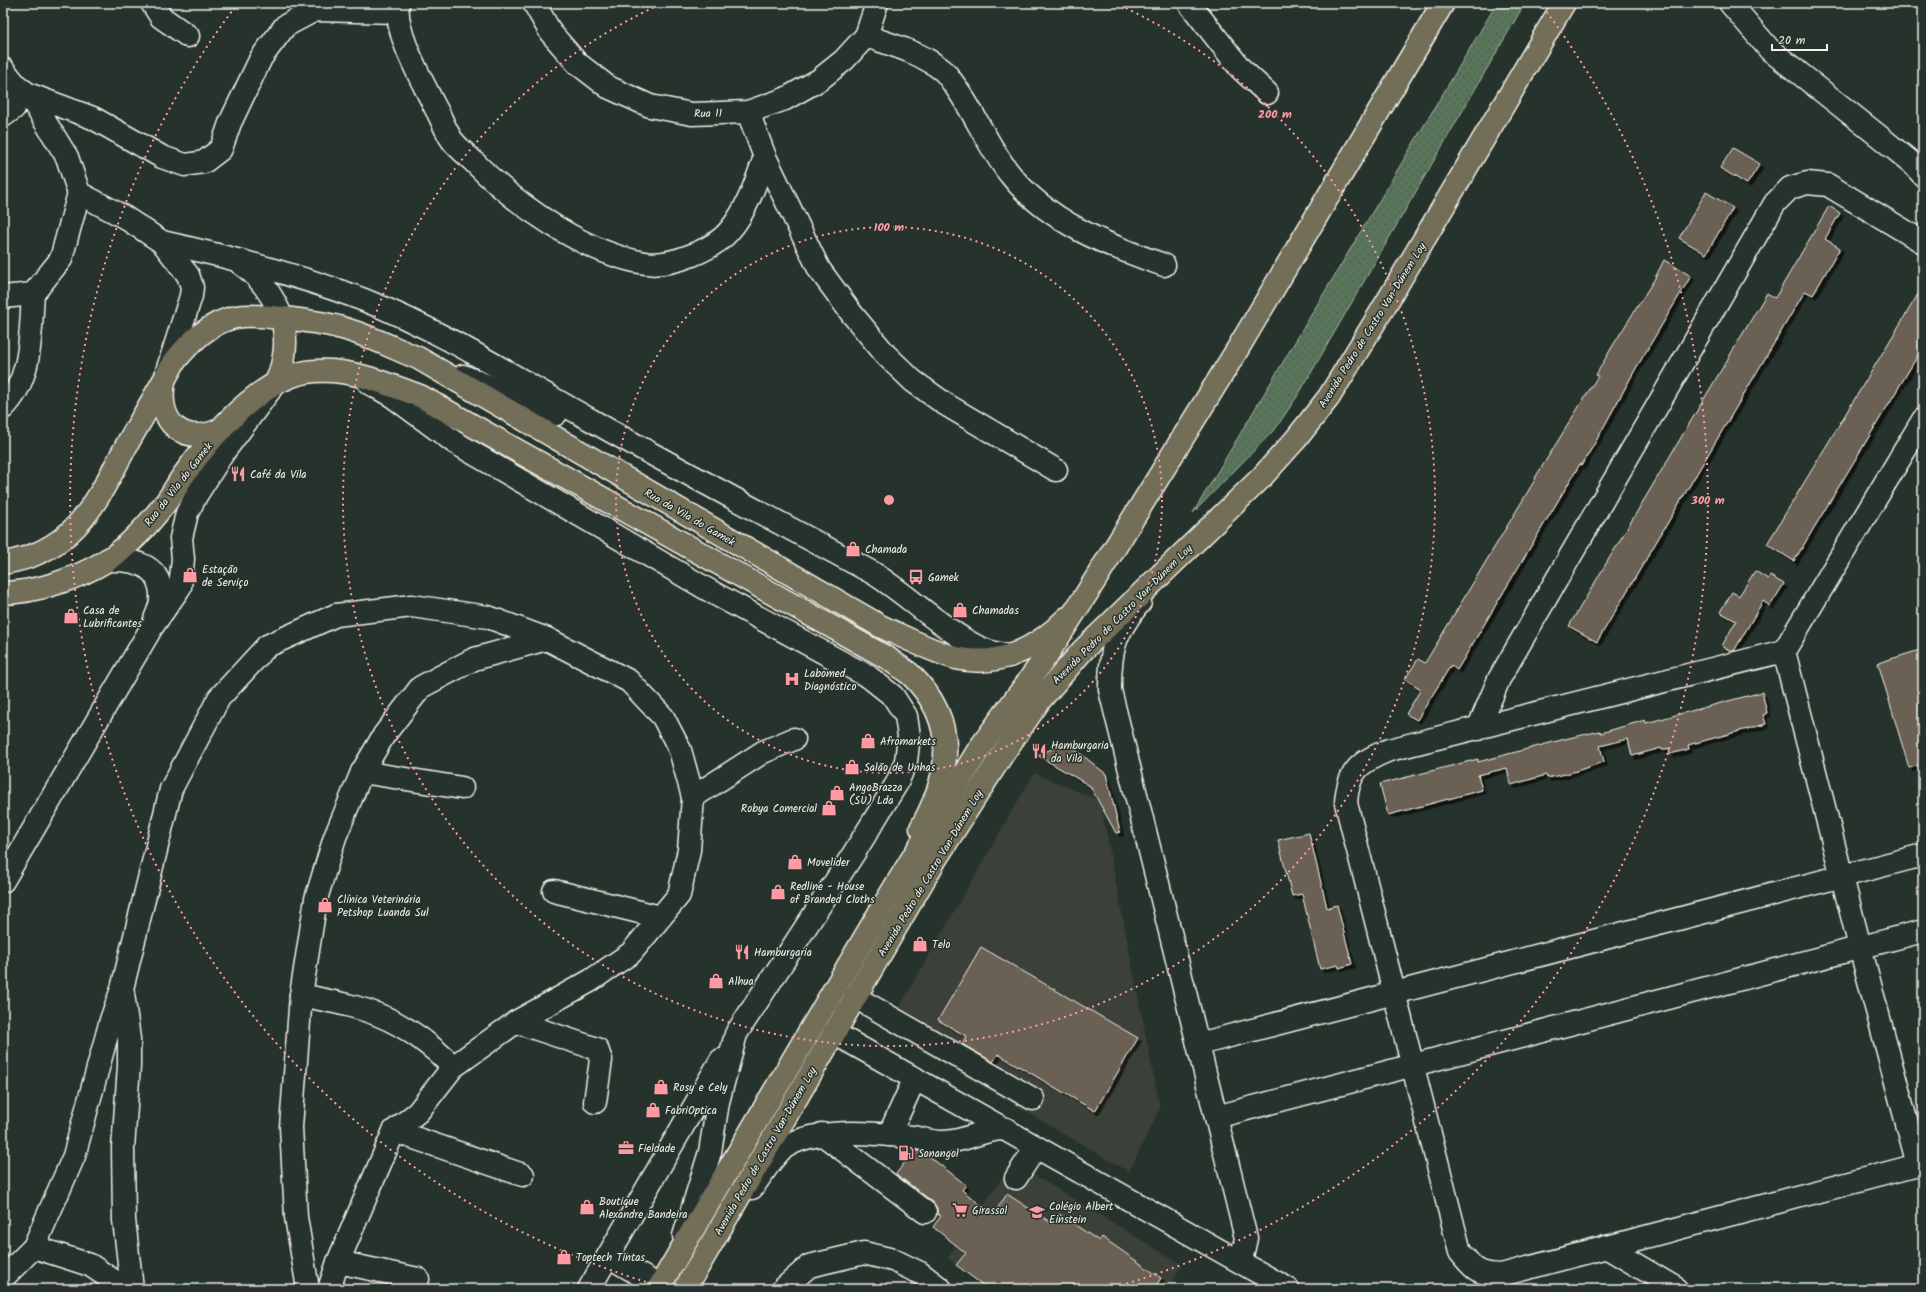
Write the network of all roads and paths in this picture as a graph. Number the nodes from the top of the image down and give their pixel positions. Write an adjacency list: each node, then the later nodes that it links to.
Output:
1 (152, 3): 9 (street)
2 (534, 3): 13 (street, Rua 11)
3 (877, 3): 10 (street, Rua 11)
4 (1188, 3): 12 (street)
5 (1443, 3): 41 (main road, Avenida Pedro de Castro Van-Dúnem Loy)
6 (1564, 3): 39 (main road, Avenida Pedro de Castro Van-Dúnem Loy)
7 (1730, 3): 16 (street)
8 (397, 8): 11 (street); 15 (street)
9 (188, 36)
10 (866, 36): 13 (street, Rua 11); 21 (street)
11 (16, 83): 14 (street); 17 (street)
12 (1267, 93)
13 (748, 112): 15 (street)
14 (3, 116)
15 (765, 157): 35 (street)
16 (1923, 175)
17 (79, 194): 18 (street); 22 (street)
18 (162, 242): 20 (street); 28 (street)
19 (1923, 242): 46 (street)
20 (232, 258): 24 (street); 25 (street)
21 (1164, 265)
22 (33, 294): 23 (street); 31 (street)
23 (3, 297)
24 (282, 318): 26 (main road, Rua da Vila do Gamek); 28 (main road, Rua da Vila do Gamek); 29 (main road)
25 (433, 332): 30 (street); 34 (street)
26 (418, 358): 30 (street); 36 (main road, Rua da Vila do Gamek)
27 (355, 376): 29 (main road, Rua da Vila do Gamek); 51 (main road, Rua da Vila do Gamek); 65 (street, Rua da Vila do Gamek)
28 (164, 381): 33 (main road, Rua da Vila do Gamek); 38 (main road, Rua da Vila do Gamek)
29 (276, 383): 33 (main road, Rua da Vila do Gamek); 42 (street)
30 (521, 400): 34 (street); 36 (street)
31 (3, 408)
32 (1923, 420): 44 (street)
33 (222, 428): 37 (main road, Rua da Vila do Gamek)
34 (638, 447): 45 (street)
35 (1056, 470)
36 (620, 476): 45 (main road, Rua da Vila do Gamek)
37 (107, 560): 40 (main road, Rua da Vila do Gamek); 42 (street)
38 (3, 563)
39 (1168, 567): 62 (main road, Avenida Pedro de Castro Van-Dúnem Loy); 66 (street)
40 (3, 593)
41 (1087, 593): 45 (main road, Rua da Vila do Gamek); 51 (main road, Avenida Pedro de Castro Van-Dúnem Loy)
42 (152, 627): 54 (street)
43 (547, 639): 48 (street); 50 (street); 59 (street)
44 (1784, 651): 46 (street); 53 (street)
45 (1009, 656)
46 (1478, 729): 60 (street)
47 (794, 739): 50 (street)
48 (362, 772): 49 (street); 61 (street)
49 (462, 788)
50 (693, 797): 56 (street)
51 (915, 850): 86 (main road, Avenida Pedro de Castro Van-Dúnem Loy)
52 (1923, 855): 53 (street)
53 (1841, 876): 58 (street); 60 (street)
54 (3, 881)
55 (554, 891): 56 (street)
56 (660, 916): 63 (street)
57 (1923, 931): 58 (street)
58 (1860, 947): 67 (street); 78 (street)
59 (122, 989): 83 (street); 93 (street)
60 (1394, 993): 66 (street); 67 (street)
61 (301, 995): 68 (street); 94 (street)
62 (855, 997): 64 (main road, Avenida Pedro de Castro Van-Dúnem Loy); 70 (street)
63 (516, 1022): 68 (street); 71 (street)
64 (834, 1033): 69 (street); 82 (main road, Avenida Pedro de Castro Van-Dúnem Loy)
65 (736, 1034): 85 (street); 86 (street, Rua da Vila do Gamek)
66 (1199, 1044): 72 (street)
67 (1413, 1064): 72 (street); 84 (street)
68 (453, 1066): 74 (street)
69 (915, 1078): 73 (street); 76 (street)
70 (1033, 1099)
71 (595, 1102)
72 (1216, 1116): 87 (street)
73 (1006, 1129): 76 (street); 77 (street)
74 (394, 1131): 79 (street); 88 (street)
75 (822, 1134): 76 (street); 81 (street); 82 (street)
76 (890, 1135)
77 (1036, 1147): 80 (street); 87 (street)
78 (1920, 1166): 84 (street)
79 (523, 1175)
80 (1016, 1178)
81 (925, 1212)
82 (717, 1233): 97 (main road, Avenida Pedro de Castro Van-Dúnem Loy)
83 (34, 1247): 89 (street); 92 (street)
84 (1606, 1247): 101 (street)
85 (608, 1256): 91 (street); 96 (street)
86 (676, 1258): 91 (main road, Avenida Pedro de Castro Van-Dúnem Loy)
87 (1240, 1261): 100 (street)
88 (338, 1262): 90 (street); 95 (street)
89 (3, 1278)
90 (418, 1279)
91 (659, 1288)
92 (126, 1289)
93 (132, 1289)
94 (308, 1289)
95 (329, 1289)
96 (589, 1289)
97 (685, 1289)
98 (783, 1289): 99 (street)
99 (941, 1289)
100 (1288, 1289)
101 (1677, 1289)

